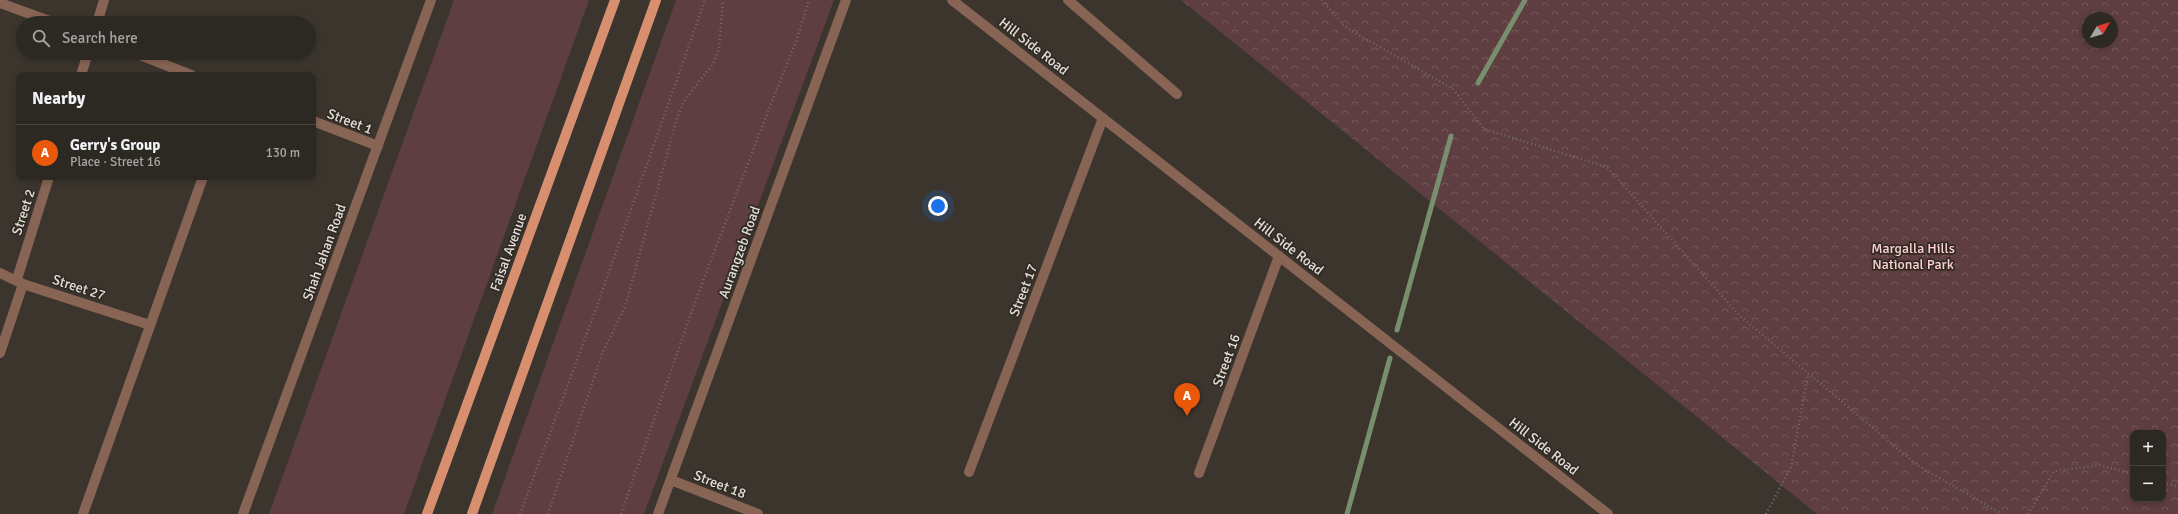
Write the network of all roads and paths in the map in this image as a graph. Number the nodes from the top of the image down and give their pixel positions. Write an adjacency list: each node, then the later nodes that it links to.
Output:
1 (104, 0): 14 (street)
2 (431, 0): 22 (street, Shah Jahan Road)
3 (615, 0): 39 (main road, Faisal Avenue)
4 (656, 0): 40 (main road)
5 (704, 0): 41 (path)
6 (723, 0): 42 (path)
7 (809, 0): 43 (path)
8 (846, 0): 34 (street, Aurangzeb Road)
9 (952, 0): 20 (street, Hill Side Road)
10 (1068, 0): 19 (street)
11 (1322, 0): 30 (path)
12 (0, 3): 13 (street)
13 (36, 16)
14 (100, 16)
15 (86, 60): 17 (street)
16 (153, 60): 18 (street)
17 (82, 72)
18 (183, 72)
19 (1177, 94)
20 (1103, 118): 25 (street, Hill Side Road); 31 (street, Street 17)
21 (316, 122): 22 (street, Street 1)
22 (378, 146): 38 (street, Shah Jahan Road)
23 (48, 180): 27 (street, Street 2)
24 (202, 180): 28 (street)
25 (1279, 256): 32 (street, Street 16); 46 (street, Hill Side Road)
26 (0, 273): 27 (street, Street 27)
27 (20, 281): 28 (street, Street 27); 29 (street, Street 2)
28 (150, 325): 37 (street)
29 (0, 353)
30 (1808, 373): 47 (path); 48 (path)
31 (969, 472)
32 (1199, 473)
33 (2130, 473): 49 (path)
34 (671, 480): 44 (street, Aurangzeb Road); 45 (street, Street 18)
35 (2166, 484): 36 (path)
36 (2178, 485)
37 (83, 514)
38 (243, 514)
39 (427, 514)
40 (472, 514)
41 (520, 514)
42 (548, 514)
43 (621, 514)
44 (658, 514)
45 (758, 514)
46 (1608, 514)
47 (1766, 514)
48 (2002, 514)
49 (2028, 514)

